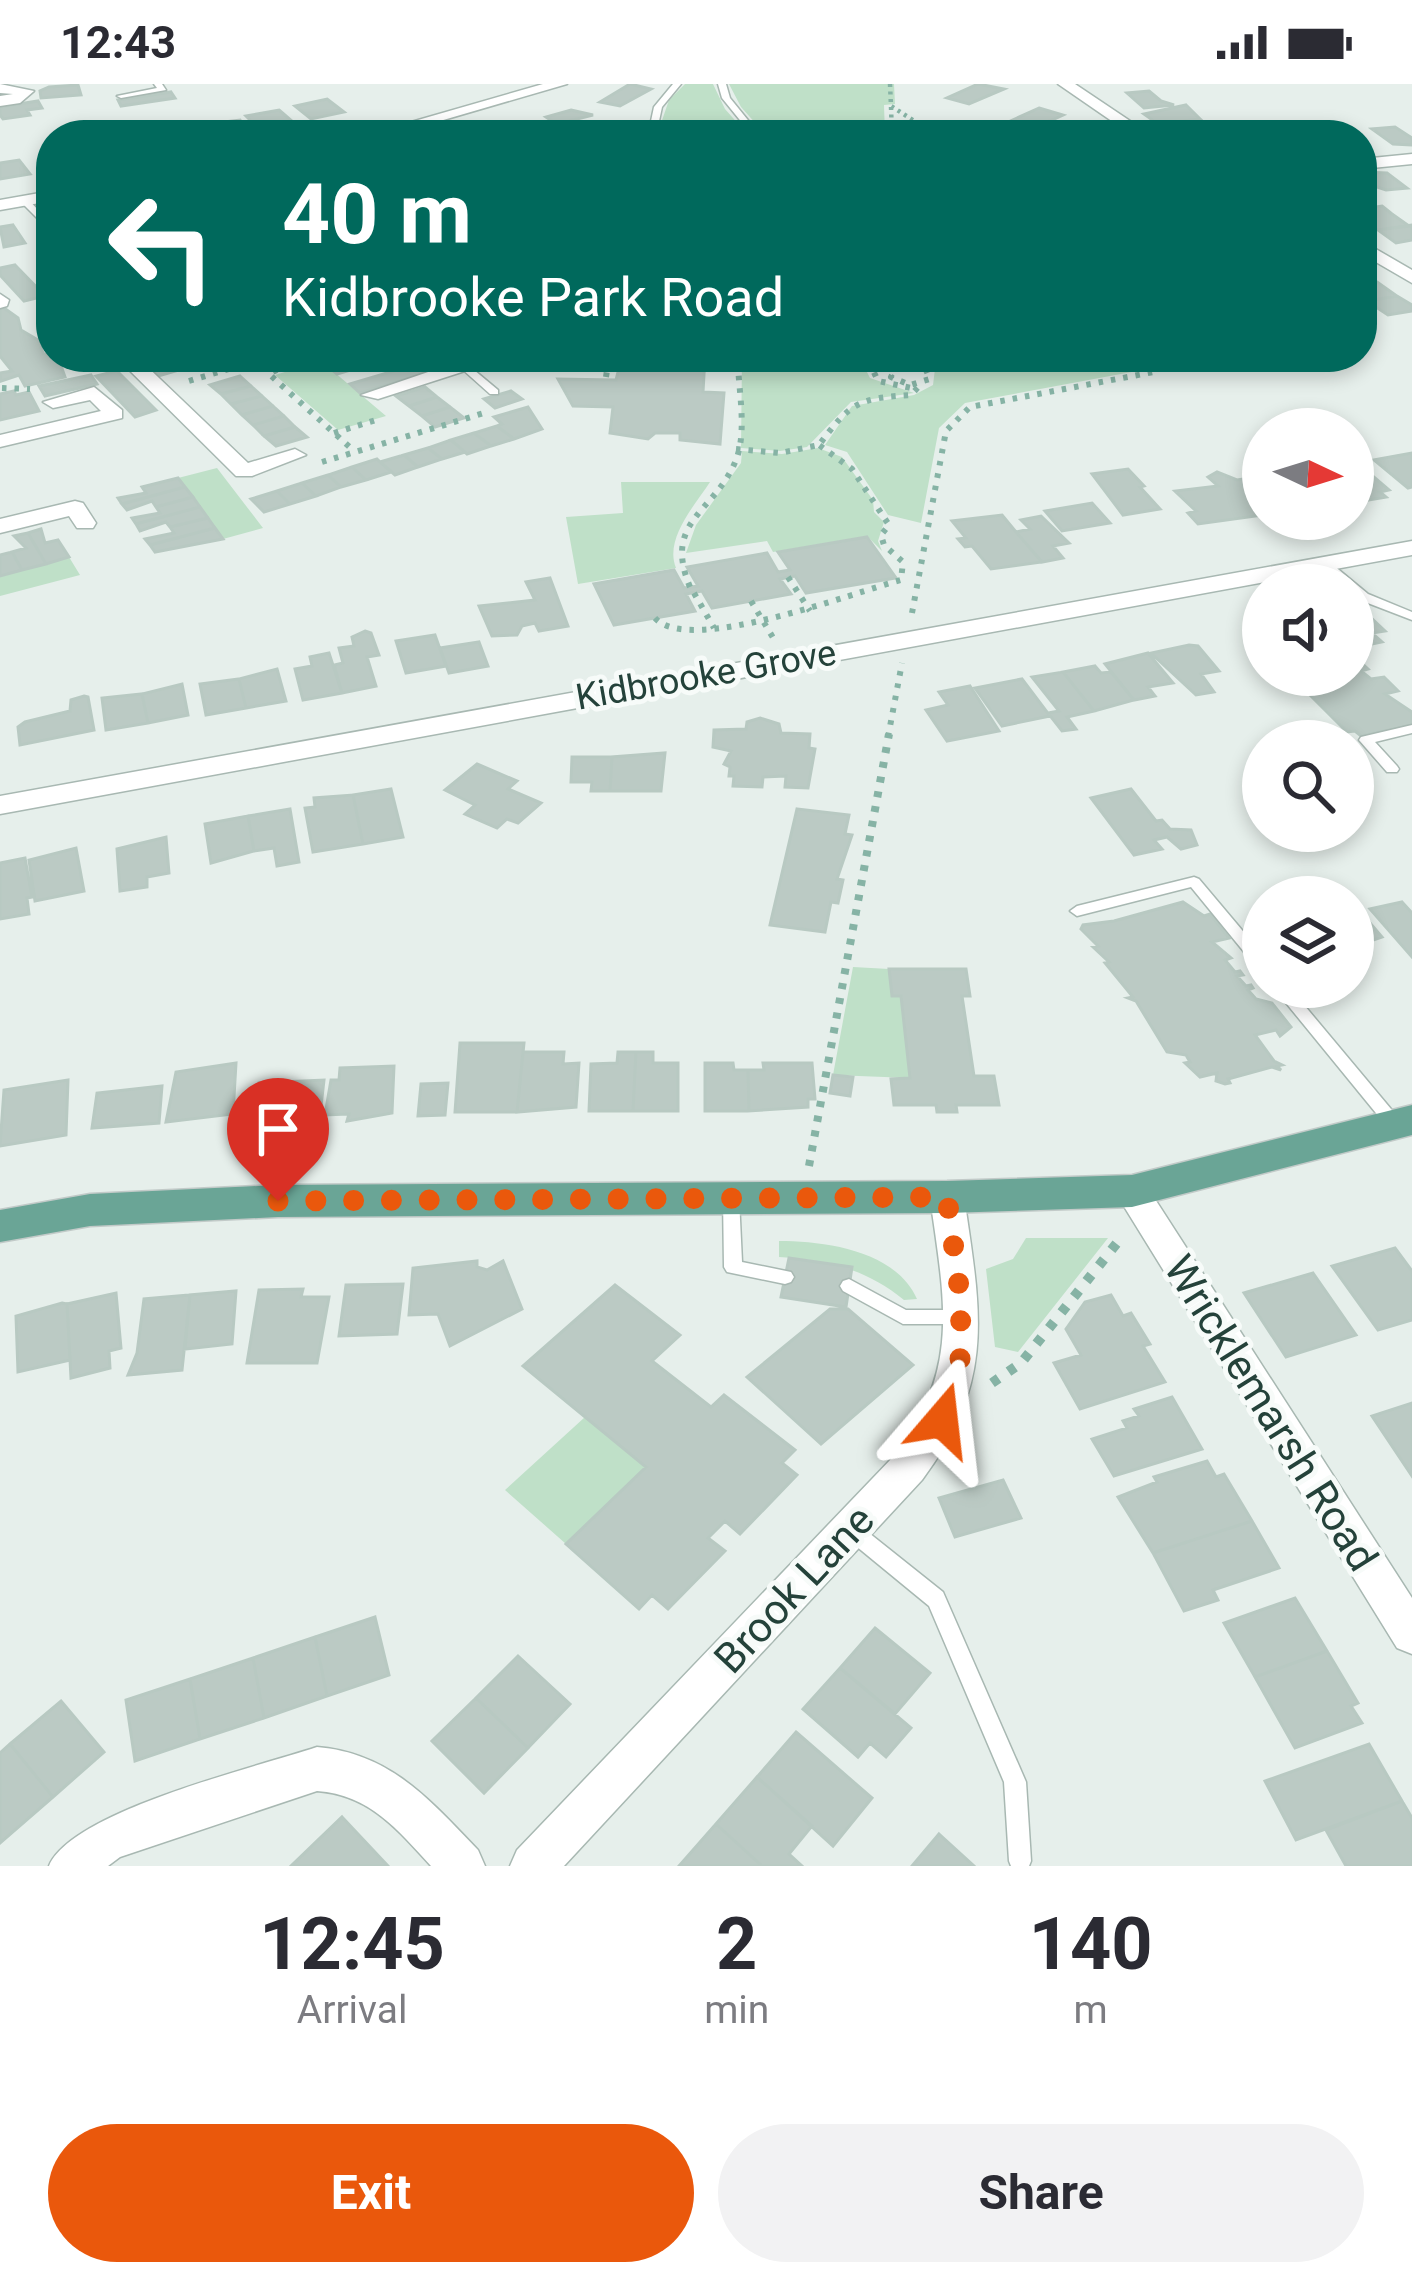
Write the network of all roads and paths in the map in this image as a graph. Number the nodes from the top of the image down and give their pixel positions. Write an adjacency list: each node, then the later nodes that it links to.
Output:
1 (158, 84): 8 (lane)
2 (560, 84): 11 (street)
3 (677, 84): 12 (lane)
4 (722, 84): 13 (lane)
5 (890, 84): 10 (path)
6 (1065, 84): 16 (street)
7 (0, 88): 9 (street)
8 (122, 96)
9 (0, 101)
10 (891, 106): 14 (path); 15 (path)
11 (429, 120)
12 (655, 120)
13 (744, 120)
14 (891, 120)
15 (913, 120)
16 (1120, 120)
17 (1412, 159): 18 (street)
18 (1377, 162)
19 (36, 198): 20 (street)
20 (24, 200): 21 (street); 22 (lane)
21 (0, 205)
22 (36, 213)
23 (1377, 256): 24 (street)
24 (1412, 278)
25 (141, 372): 38 (street)
26 (219, 372): 38 (path)
27 (272, 372): 45 (path)
28 (442, 372): 40 (street)
29 (480, 372): 39 (lane)
30 (607, 372): 36 (path)
31 (738, 372): 49 (path)
32 (874, 372): 37 (path)
33 (894, 372): 37 (path)
34 (924, 372): 37 (path)
35 (1154, 372): 61 (path)
36 (606, 377)
37 (919, 386): 48 (path)
38 (159, 390): 51 (street)
39 (494, 392)
40 (371, 395)
41 (53, 402): 47 (street)
42 (484, 413): 46 (path)
43 (393, 414): 45 (path)
44 (404, 424): 46 (path)
45 (334, 433): 50 (path)
46 (415, 434): 50 (path)
47 (0, 441)
48 (819, 446): 49 (path); 59 (path)
49 (736, 448): 65 (path)
50 (356, 452): 51 (path)
51 (295, 455)
52 (86, 523): 53 (street)
53 (0, 526)
54 (1412, 548): 55 (street, Kidbrooke Grove)
55 (1327, 563): 71 (street, Kidbrooke Grove)
56 (788, 577): 59 (path)
57 (1374, 600): 60 (lane)
58 (751, 601): 63 (path)
59 (810, 611): 63 (path)
60 (1412, 616)
61 (912, 617)
62 (655, 618): 64 (path)
63 (764, 623): 65 (path); 66 (path)
64 (667, 628): 65 (path); 67 (path)
65 (714, 628)
66 (772, 636)
67 (677, 645)
68 (902, 662): 76 (path)
69 (1412, 729): 70 (lane)
70 (1393, 769)
71 (0, 805)
72 (1077, 911): 73 (lane)
73 (1242, 940)
74 (1300, 1008): 75 (lane)
75 (1404, 1123): 77 (main road)
76 (809, 1166)
77 (1132, 1191): 78 (main road); 87 (street, Wricklemarsh Road)
78 (947, 1197): 79 (main road); 84 (street, Brook Lane)
79 (730, 1198): 80 (main road); 82 (lane)
80 (0, 1226)
81 (1124, 1236): 85 (path)
82 (785, 1276)
83 (849, 1286): 84 (lane)
84 (961, 1317): 86 (street, Brook Lane)
85 (981, 1391)
86 (850, 1529): 88 (lane); 91 (street, Brook Lane)
87 (1412, 1634)
88 (1020, 1861)
89 (72, 1866): 90 (street)
90 (462, 1866)
91 (533, 1866)

